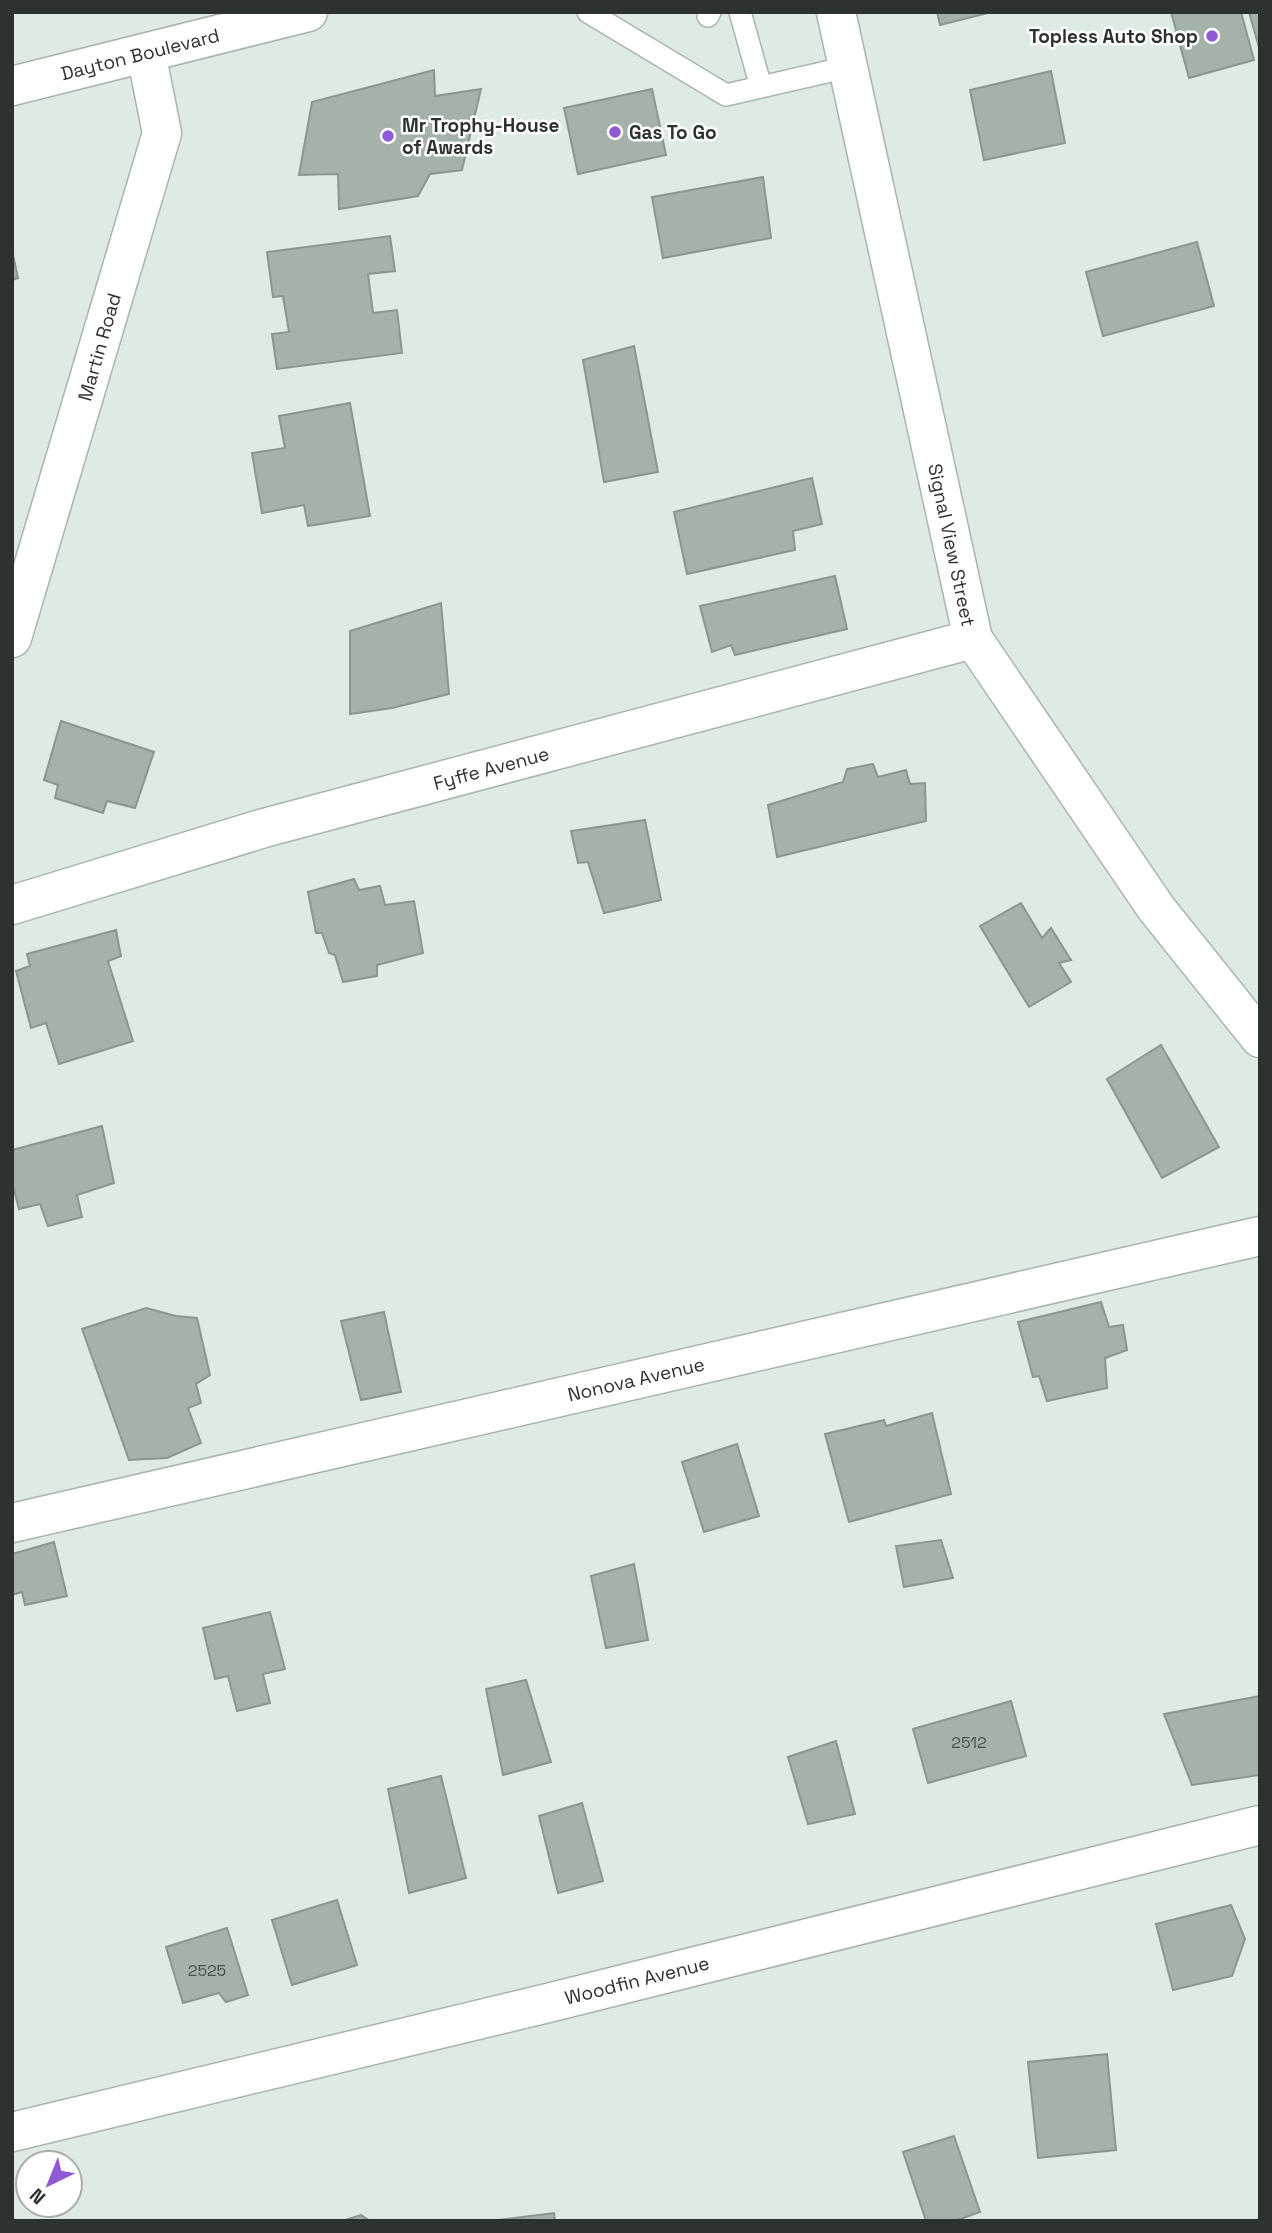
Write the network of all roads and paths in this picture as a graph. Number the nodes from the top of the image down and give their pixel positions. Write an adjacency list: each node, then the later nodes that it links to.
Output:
1 (308, 12): 5 (street, Dayton Boulevard)
2 (588, 12): 8 (lane)
3 (740, 12): 8 (lane)
4 (836, 12): 6 (street, Signal View Street)
5 (146, 53): 7 (street, Dayton Boulevard); 9 (street, Martin Road)
6 (848, 67): 8 (lane); 11 (street, Signal View Street)
7 (12, 86)
8 (761, 87)
9 (21, 579): 10 (street, Martin Road)
10 (12, 638)
11 (973, 639): 12 (street, Fyffe Avenue); 13 (street, Signal View Street)
12 (12, 905)
13 (1260, 1038)
14 (1260, 1236): 15 (street, Nonova Avenue)
15 (12, 1523)
16 (1260, 1825): 17 (street, Woodfin Avenue)
17 (12, 2132)

